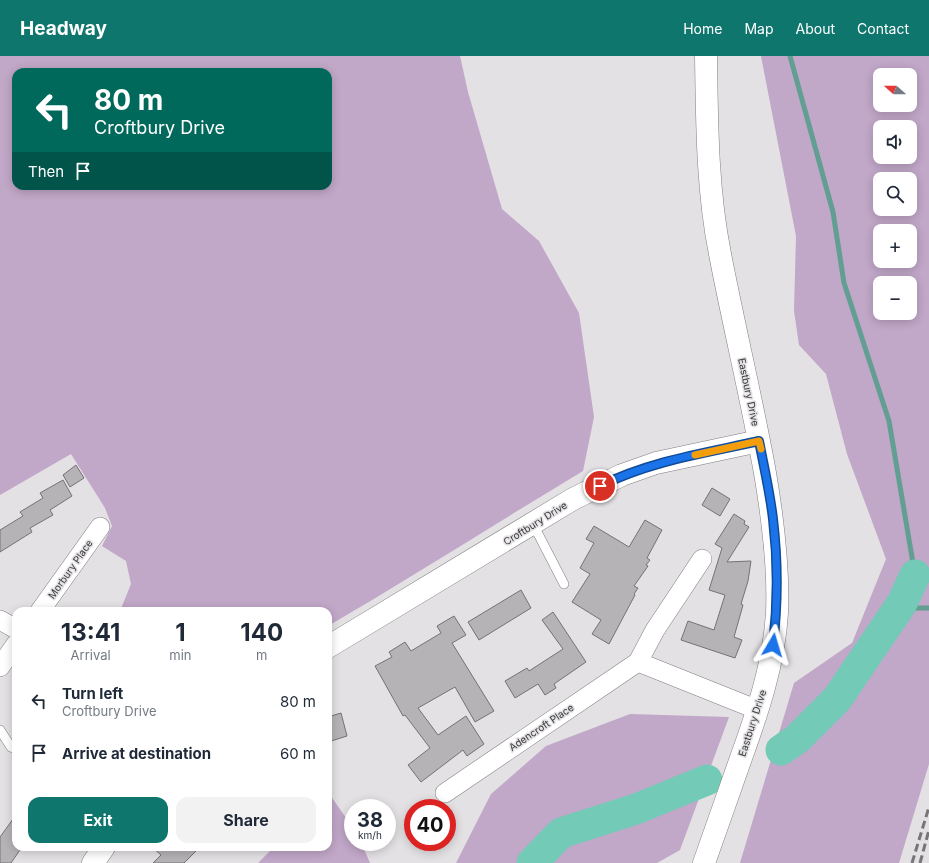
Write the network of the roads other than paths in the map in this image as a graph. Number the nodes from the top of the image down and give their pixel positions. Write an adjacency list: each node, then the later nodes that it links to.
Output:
1 (706, 56): 2 (street, Eastbury Drive)
2 (759, 441): 3 (street, Croftbury Drive); 14 (street, Eastbury Drive)
3 (533, 524): 6 (lane); 10 (street, Croftbury Drive)
4 (100, 527): 7 (street, Morbury Place)
5 (702, 559): 12 (street, Adencroft Place)
6 (564, 584)
7 (43, 607)
8 (0, 620): 9 (street)
9 (12, 627)
10 (332, 646)
11 (12, 650): 13 (street)
12 (638, 662): 14 (street); 17 (street, Adencroft Place)
13 (0, 667)
14 (758, 710): 20 (street, Eastbury Drive)
15 (0, 730): 16 (lane)
16 (12, 747)
17 (445, 793)
18 (101, 851): 19 (street)
19 (93, 863)
20 (704, 863)

